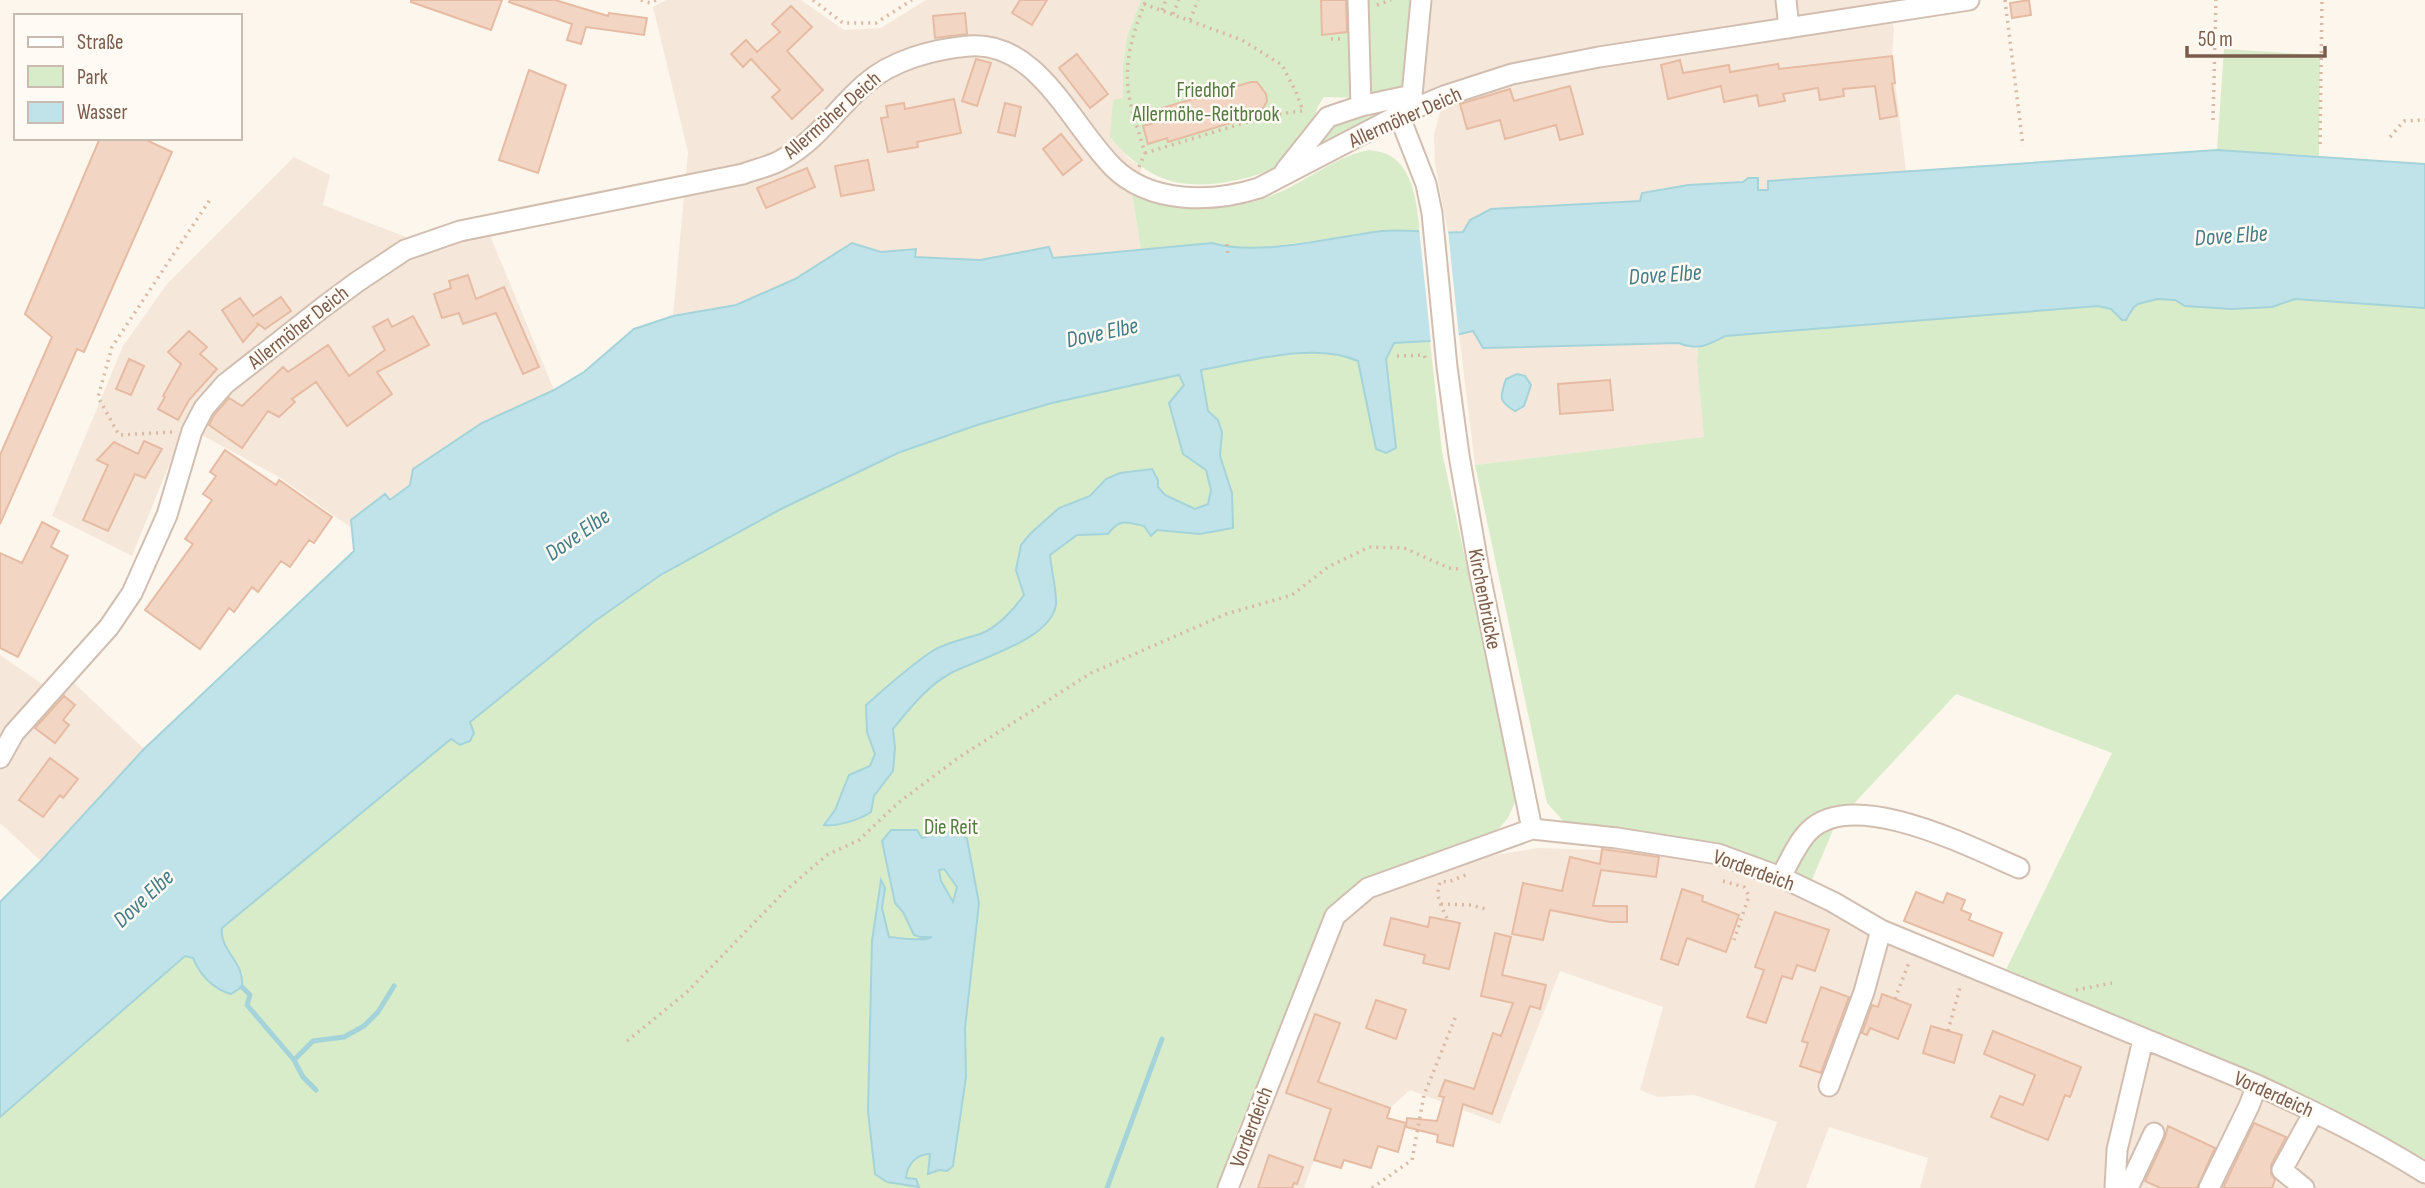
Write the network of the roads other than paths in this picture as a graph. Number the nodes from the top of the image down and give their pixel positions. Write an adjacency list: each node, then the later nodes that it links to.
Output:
1 (1358, 0): 6 (street)
2 (1421, 0): 7 (street)
3 (1786, 0): 5 (street)
4 (1969, 0): 5 (street, Allermöher Deich)
5 (1789, 28): 7 (street, Allermöher Deich)
6 (1361, 106): 7 (street); 8 (street)
7 (1409, 106): 8 (street, Allermöher Deich); 10 (street, Kirchenbrücke)
8 (1281, 177): 9 (street, Allermöher Deich)
9 (0, 758)
10 (1532, 829): 12 (street, Vorderdeich); 20 (street, Vorderdeich)
11 (2019, 868): 12 (street)
12 (1781, 877): 13 (street, Vorderdeich)
13 (1881, 930): 14 (street, Vorderdeich); 16 (street)
14 (2144, 1040): 15 (street, Vorderdeich); 21 (street)
15 (2256, 1085): 17 (street, Vorderdeich); 23 (street)
16 (1829, 1086)
17 (2314, 1112): 19 (street, Vorderdeich); 24 (street)
18 (2154, 1133): 22 (street)
19 (2425, 1173)
20 (1228, 1188)
21 (2115, 1188)
22 (2128, 1188)
23 (2209, 1188)
24 (2304, 1188)

